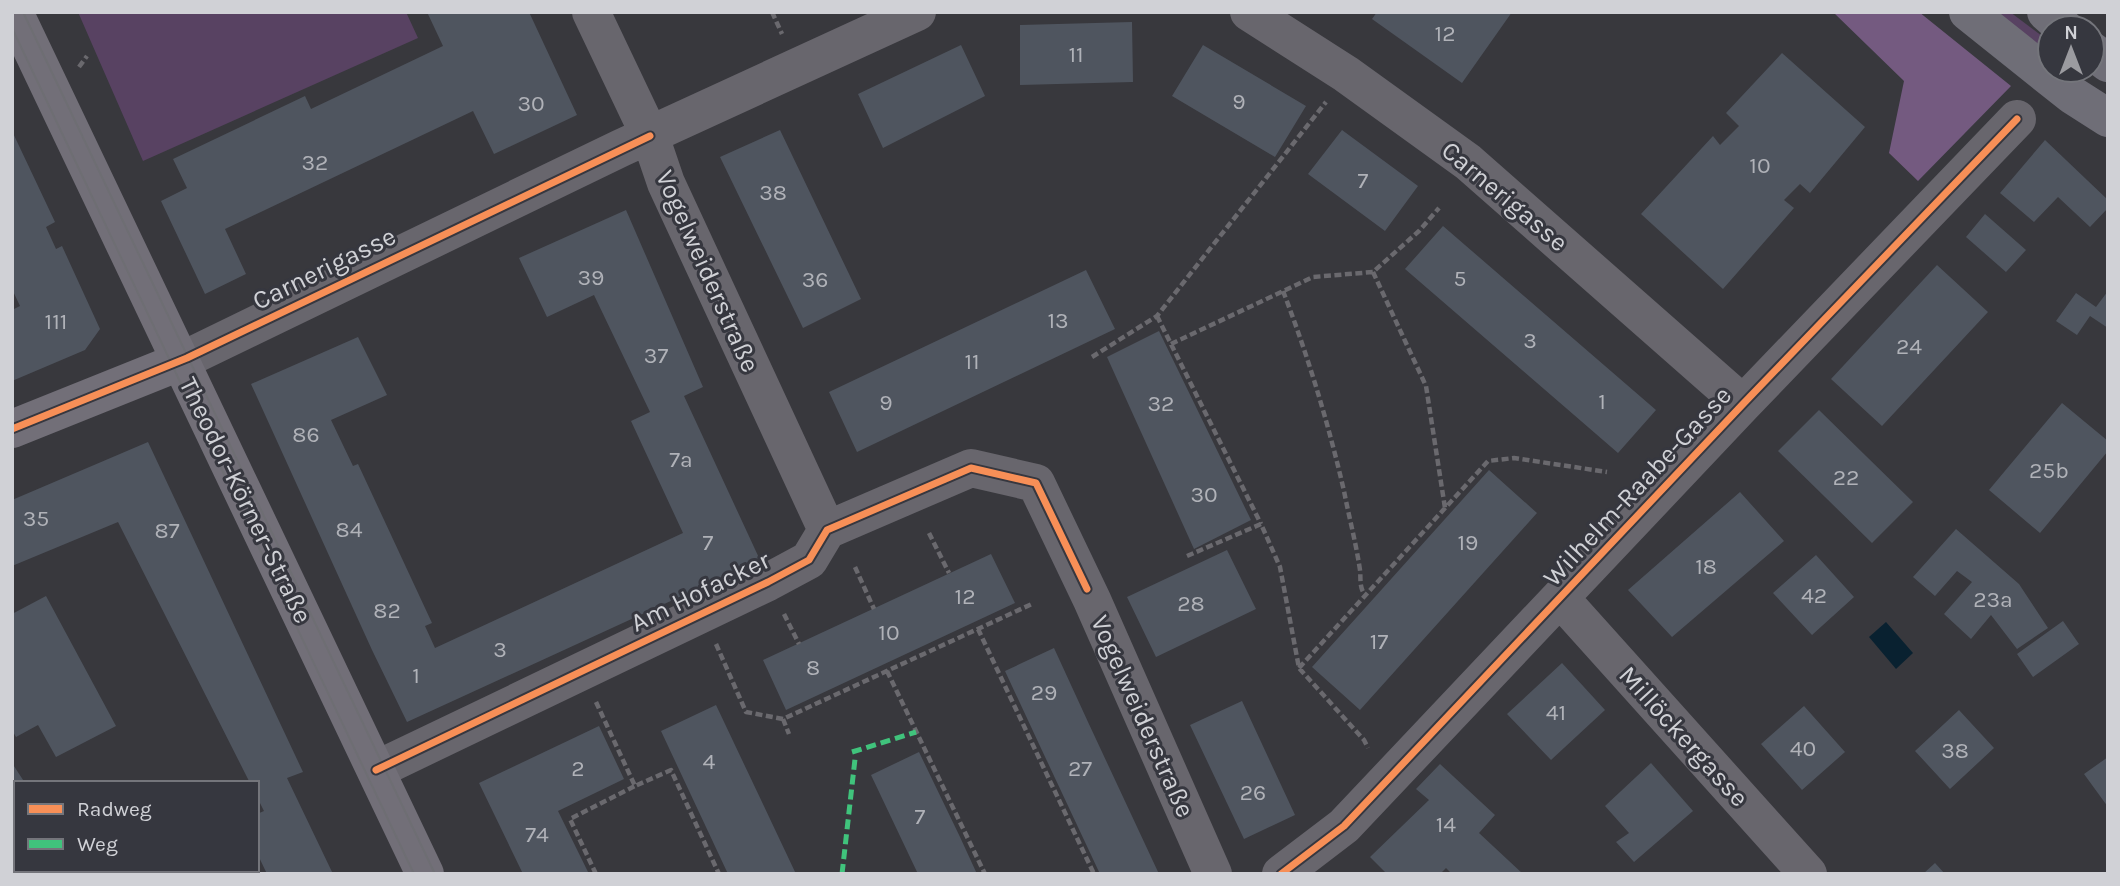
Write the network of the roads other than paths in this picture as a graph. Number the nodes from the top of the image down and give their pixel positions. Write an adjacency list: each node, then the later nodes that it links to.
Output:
1 (14, 12): 9 (main road, Theodor-Körner-Straße)
2 (592, 12): 8 (street, Vogelweiderstraße)
3 (917, 12): 8 (street, Carnerigasse)
4 (1249, 12): 10 (street, Carnerigasse)
5 (1968, 12): 6 (main road)
6 (2108, 118)
7 (2017, 119): 10 (street, Wilhelm-Raabe-Gasse)
8 (650, 136): 9 (street, Carnerigasse); 12 (street, Vogelweiderstraße)
9 (179, 362): 11 (main road, Carnerigasse); 14 (main road, Theodor-Körner-Straße)
10 (1743, 404): 13 (street, Wilhelm-Raabe-Gasse)
11 (12, 429)
12 (827, 530): 14 (street, Am Hofacker); 16 (street, Vogelweiderstraße)
13 (1560, 598): 17 (street, Wilhelm-Raabe-Gasse); 18 (street, Millöckergasse)
14 (376, 771): 15 (main road, Theodor-Körner-Straße)
15 (425, 874)
16 (1213, 874)
17 (1281, 874)
18 (1808, 874)

